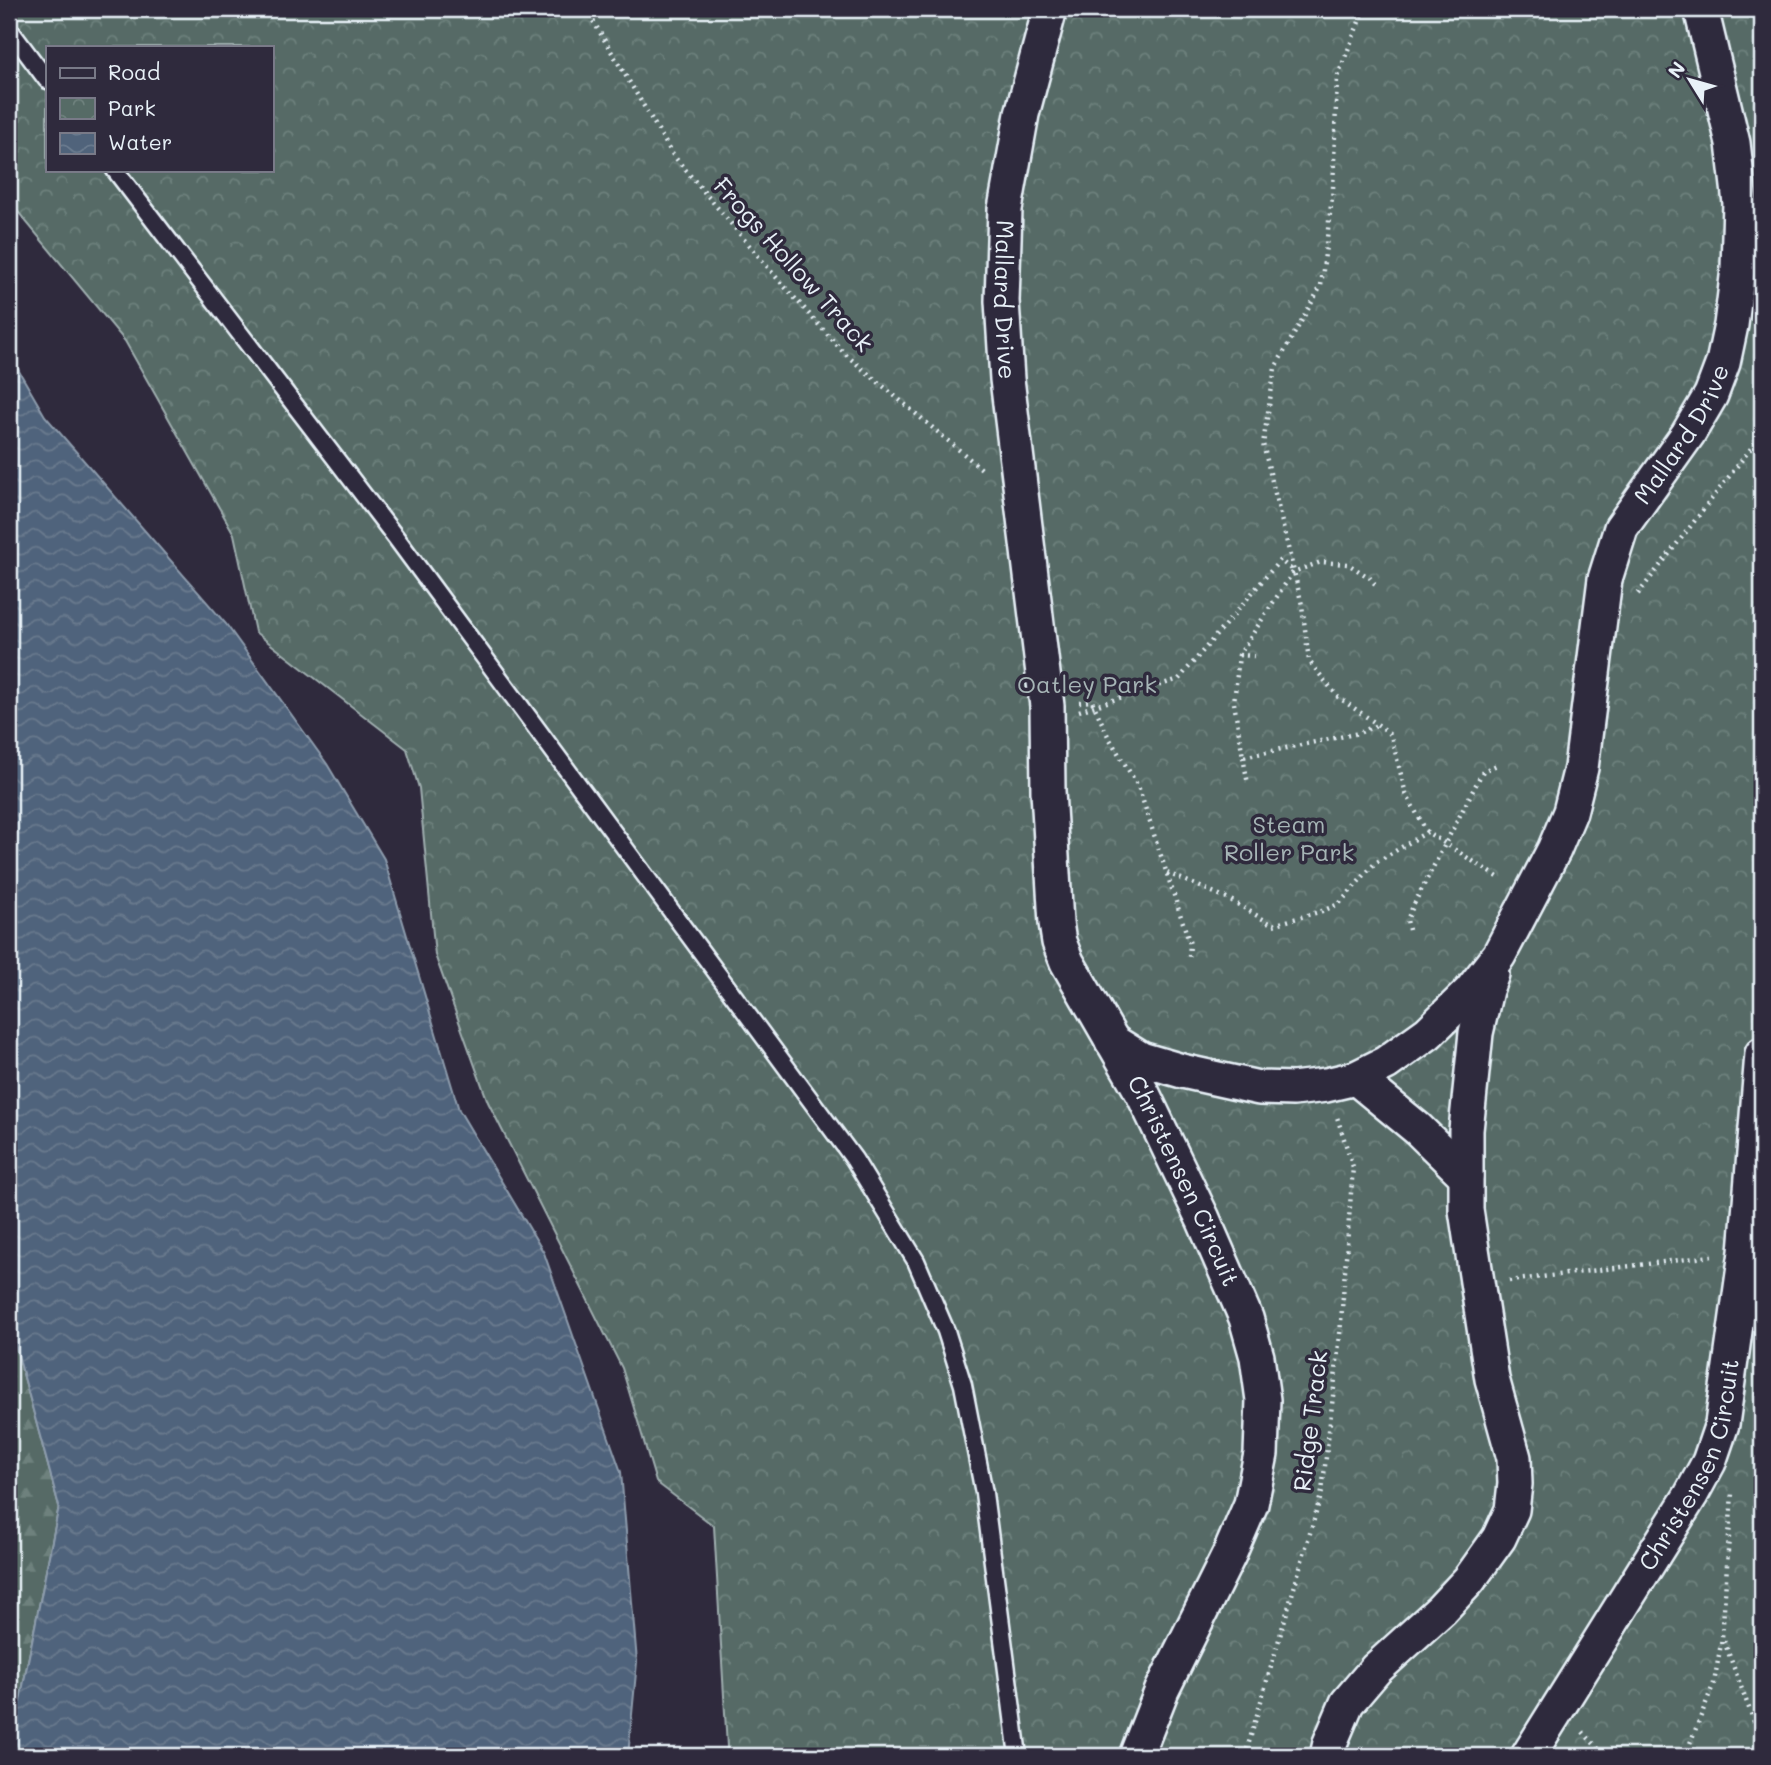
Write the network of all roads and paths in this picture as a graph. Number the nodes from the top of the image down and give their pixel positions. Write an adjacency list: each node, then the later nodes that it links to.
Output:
1 (586, 9): 9 (path, Frogs Hollow Track)
2 (1050, 9): 9 (street, Mallard Drive)
3 (1364, 9): 10 (path)
4 (1701, 9): 13 (street, Mallard Drive)
5 (9, 29): 6 (lane)
6 (46, 79)
7 (117, 172): 39 (lane)
8 (1762, 434): 13 (path)
9 (1022, 503): 12 (street, Mallard Drive)
10 (1293, 572): 11 (path); 14 (path); 17 (path); 18 (path)
11 (1376, 584)
12 (1034, 594): 16 (street, Christensen Circuit)
13 (1598, 620): 25 (street, Mallard Drive)
14 (1239, 655): 15 (path); 19 (path)
15 (1254, 656)
16 (1063, 704): 17 (path); 17 (path); 29 (street, Christensen Circuit)
17 (1094, 706): 24 (path)
18 (1378, 725): 19 (path); 22 (path)
19 (1242, 757): 21 (path)
20 (1497, 765): 23 (path)
21 (1248, 784)
22 (1427, 831): 23 (path); 24 (path)
23 (1446, 845): 25 (path); 26 (path)
24 (1167, 873): 28 (path)
25 (1531, 897): 27 (street, Mallard Drive)
26 (1409, 930)
27 (1499, 955): 31 (street); 32 (street)
28 (1189, 957)
29 (1110, 1039): 31 (street); 40 (street, Christensen Circuit)
30 (1762, 1054): 33 (street, Christensen Circuit)
31 (1341, 1081): 32 (street); 41 (path, Ridge Track)
32 (1466, 1176): 34 (street)
33 (1746, 1252): 34 (path); 43 (street, Christensen Circuit)
34 (1477, 1285): 42 (street)
35 (1732, 1488): 36 (path)
36 (1722, 1638): 38 (path); 44 (path)
37 (1762, 1712): 38 (path)
38 (1759, 1735): 45 (path)
39 (1018, 1756)
40 (1136, 1756)
41 (1245, 1756)
42 (1327, 1756)
43 (1528, 1756)
44 (1685, 1756)
45 (1756, 1756)

